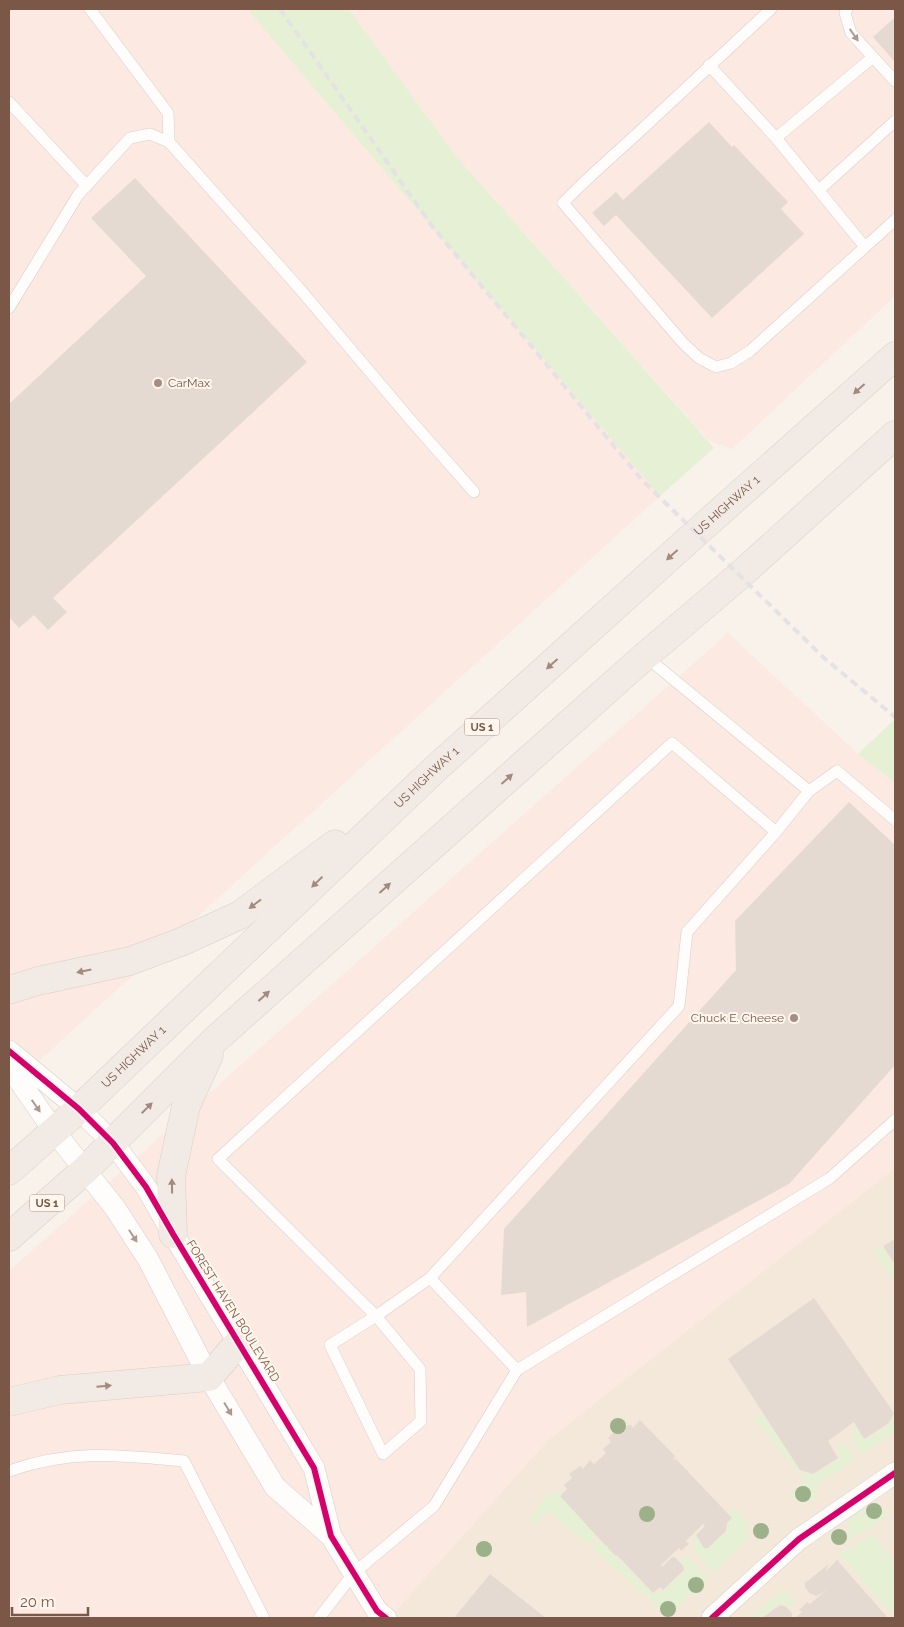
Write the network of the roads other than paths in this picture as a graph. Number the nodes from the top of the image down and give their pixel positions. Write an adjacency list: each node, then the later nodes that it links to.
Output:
1 (90, 9): 10 (lane)
2 (771, 9): 5 (lane)
3 (847, 9): 4 (lane, one-way to 4)
4 (873, 57): 6 (lane); 9 (lane)
5 (709, 66): 9 (lane); 14 (lane)
6 (895, 81)
7 (9, 102): 11 (lane)
8 (895, 121): 12 (lane)
9 (776, 138): 12 (lane)
10 (169, 142): 11 (lane); 18 (lane)
11 (87, 186): 15 (lane)
12 (819, 190): 14 (lane)
13 (895, 220): 14 (lane)
14 (865, 247)
15 (9, 308)
16 (895, 356): 20 (highway, US HIGHWAY 1 / US 1, one-way to 20)
17 (895, 435): 19 (highway, US 1)
18 (474, 492)
19 (645, 656): 21 (lane); 27 (highway, US 1, one-way to 19)
20 (434, 770): 24 (highway, one-way to 24); 30 (highway, US HIGHWAY 1 / US 1, one-way to 30)
21 (809, 791): 22 (lane); 23 (lane)
22 (895, 820)
23 (776, 832): 38 (lane); 39 (lane)
24 (38, 981): 25 (highway); 26 (highway)
25 (9, 990)
26 (9, 1004)
27 (216, 1039): 33 (highway, US 1, one-way to 27); 36 (highway, one-way to 27)
28 (9, 1051): 30 (street, FOREST HAVEN BOULEVARD)
29 (9, 1066): 32 (street, FOREST HAVEN BOULEVARD, one-way to 32)
30 (79, 1109): 32 (highway, US 1); 33 (street, FOREST HAVEN BOULEVARD)
31 (895, 1120): 41 (lane)
32 (54, 1132): 34 (street, FOREST HAVEN BOULEVARD); 35 (highway, US 1)
33 (113, 1143): 34 (highway, US 1); 36 (street, FOREST HAVEN BOULEVARD)
34 (85, 1170): 37 (highway, US 1); 42 (street, FOREST HAVEN BOULEVARD, one-way to 42)
35 (9, 1171)
36 (172, 1234): 40 (street, FOREST HAVEN BOULEVARD)
37 (9, 1237)
38 (430, 1278): 39 (lane); 41 (lane)
39 (376, 1316): 39 (lane)
40 (239, 1342): 42 (highway); 46 (street, FOREST HAVEN BOULEVARD)
41 (517, 1370): 47 (lane)
42 (209, 1378): 43 (highway, one-way to 42); 46 (street, FOREST HAVEN BOULEVARD, one-way to 46)
43 (9, 1402)
44 (9, 1471): 48 (lane)
45 (895, 1473): 51 (street)
46 (331, 1536): 47 (street, FOREST HAVEN BOULEVARD)
47 (354, 1573): 49 (lane); 50 (street, FOREST HAVEN BOULEVARD)
48 (264, 1618)
49 (319, 1618)
50 (386, 1618)
51 (712, 1618)

